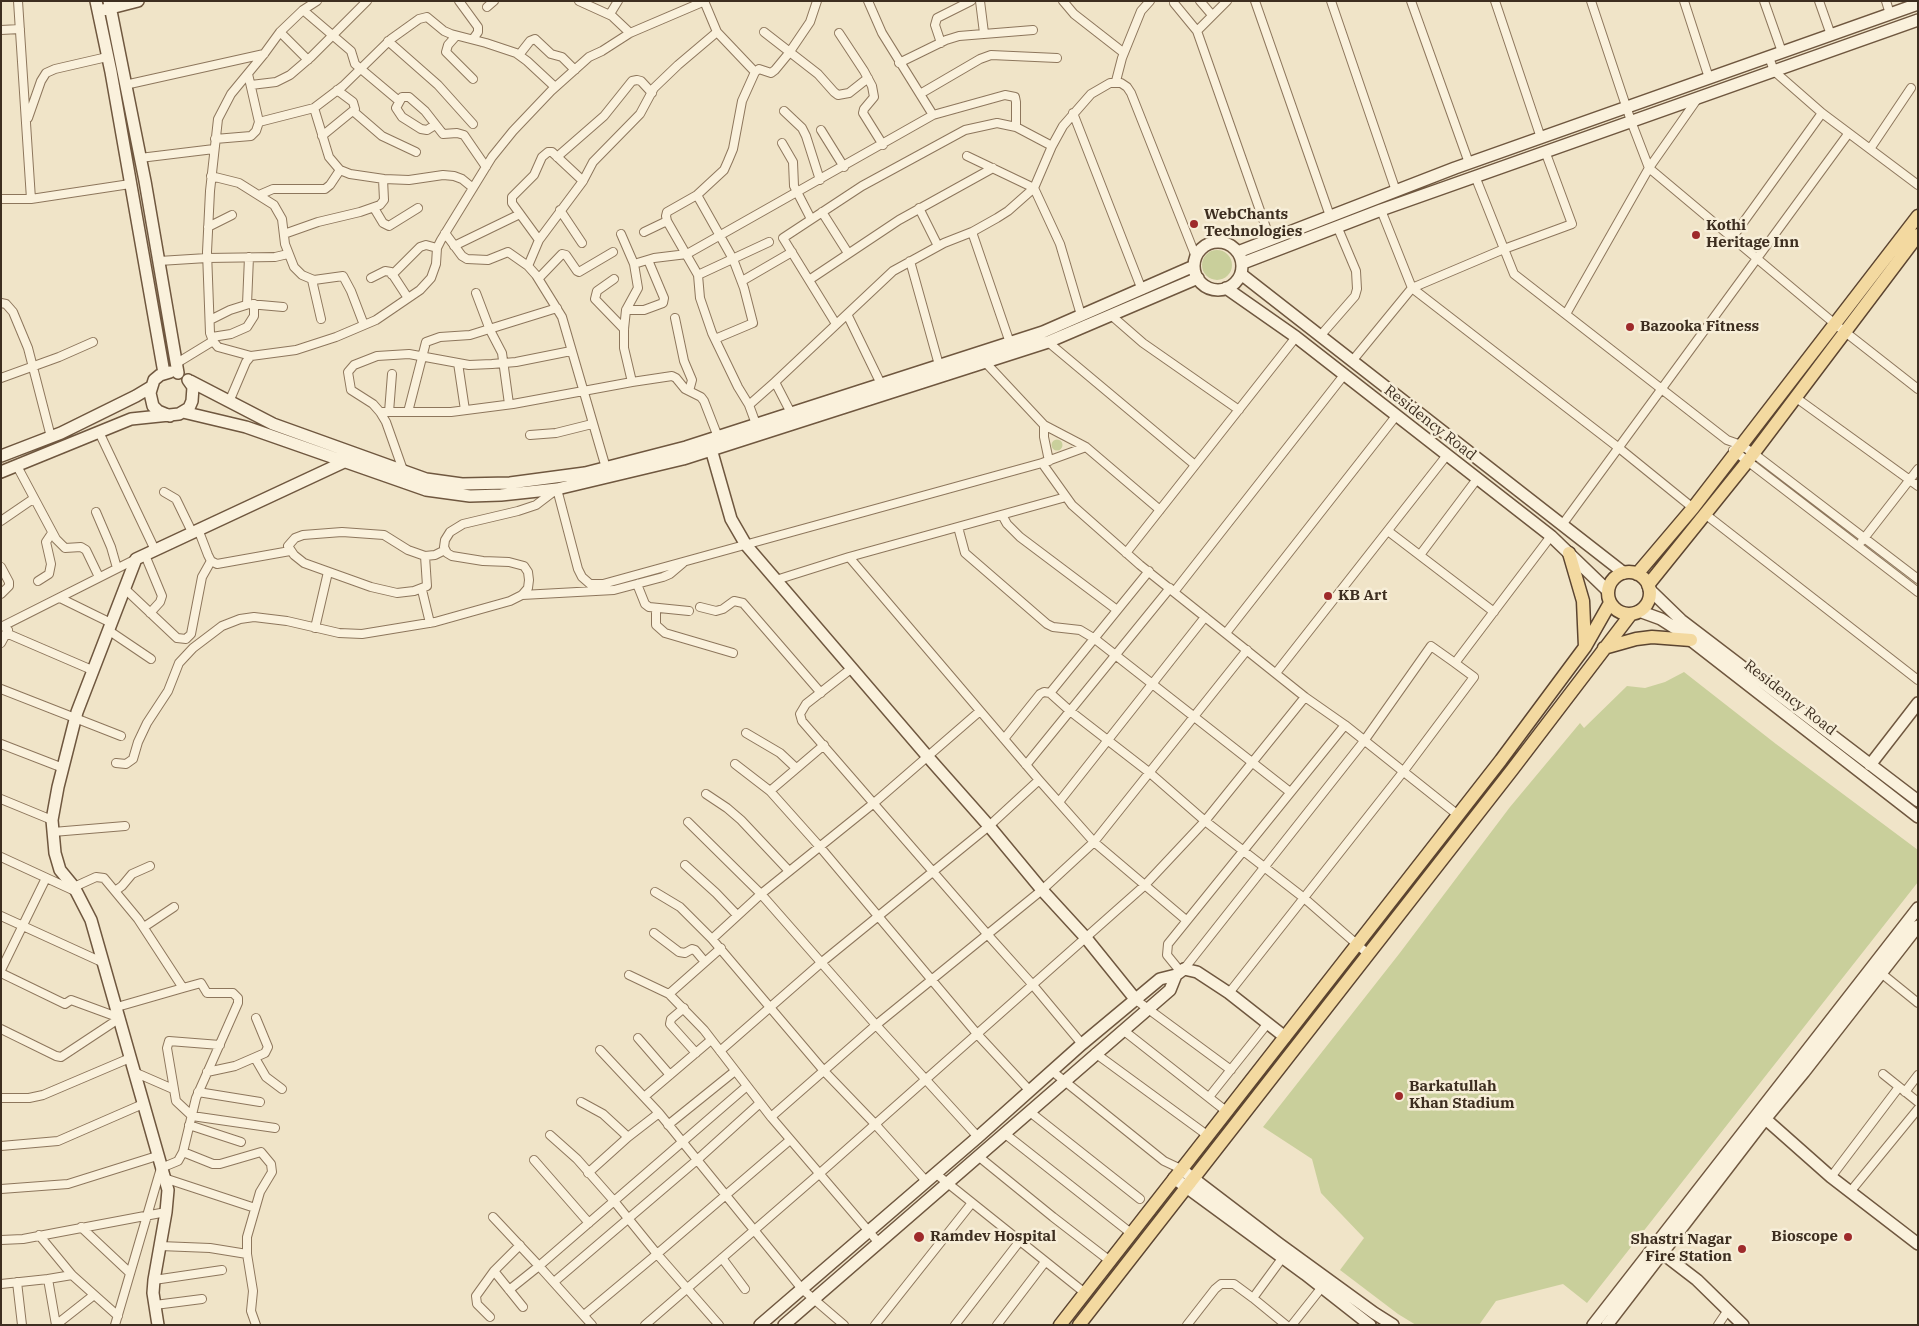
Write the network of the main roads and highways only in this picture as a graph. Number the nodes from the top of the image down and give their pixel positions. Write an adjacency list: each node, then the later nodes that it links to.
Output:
1 (138, 1): 2 (main road)
2 (110, 4): 4 (main road); 12 (main road)
3 (1918, 4): 9 (main road)
4 (97, 6): 13 (main road)
5 (1918, 20): 9 (main road)
6 (1918, 216): 24 (main road)
7 (1918, 236): 25 (main road)
8 (1195, 262): 9 (main road); 10 (main road); 14 (main road)
9 (1241, 263): 11 (main road); 23 (main road, Residency Road)
10 (1198, 278): 11 (main road); 18 (main road)
11 (1226, 288): 22 (main road, Residency Road)
12 (177, 368): 13 (main road); 14 (main road)
13 (164, 373): 15 (main road)
14 (190, 381): 16 (main road)
15 (151, 387): 17 (main road); 19 (main road)
16 (183, 412): 17 (main road); 20 (main road)
17 (170, 416): 21 (main road)
18 (711, 449): 20 (main road); 38 (main road)
19 (1, 456)
20 (344, 462): 45 (main road)
21 (1, 472)
22 (1569, 553): 26 (main road, Residency Road); 29 (main road)
23 (1624, 573): 24 (main road); 26 (main road)
24 (1637, 574): 25 (main road)
25 (1649, 587): 27 (main road); 32 (main road, Residency Road)
26 (1609, 597): 27 (main road); 29 (main road)
27 (1635, 613): 28 (main road, Residency Road); 30 (main road)
28 (1691, 640): 30 (main road); 34 (main road, Residency Road)
29 (1586, 647): 39 (main road)
30 (1604, 648): 42 (main road)
31 (1918, 703): 32 (main road)
32 (1870, 765): 33 (main road, Residency Road)
33 (1918, 801)
34 (1918, 817)
35 (1918, 908): 40 (main road)
36 (1918, 926): 40 (main road)
37 (1180, 972): 38 (main road); 39 (main road); 47 (main road)
38 (1136, 1000): 46 (main road)
39 (1285, 1037): 41 (main road)
40 (1762, 1116): 43 (main road); 44 (main road)
41 (1178, 1174): 42 (main road); 48 (main road)
42 (1190, 1182): 49 (main road); 50 (main road); 51 (main road)
43 (1918, 1244)
44 (1658, 1250): 52 (main road); 53 (main road); 54 (main road)
45 (158, 1325)
46 (760, 1325)
47 (784, 1325)
48 (1060, 1325)
49 (1079, 1325)
50 (1370, 1325)
51 (1393, 1325)
52 (1593, 1325)
53 (1607, 1325)
54 (1743, 1325)

